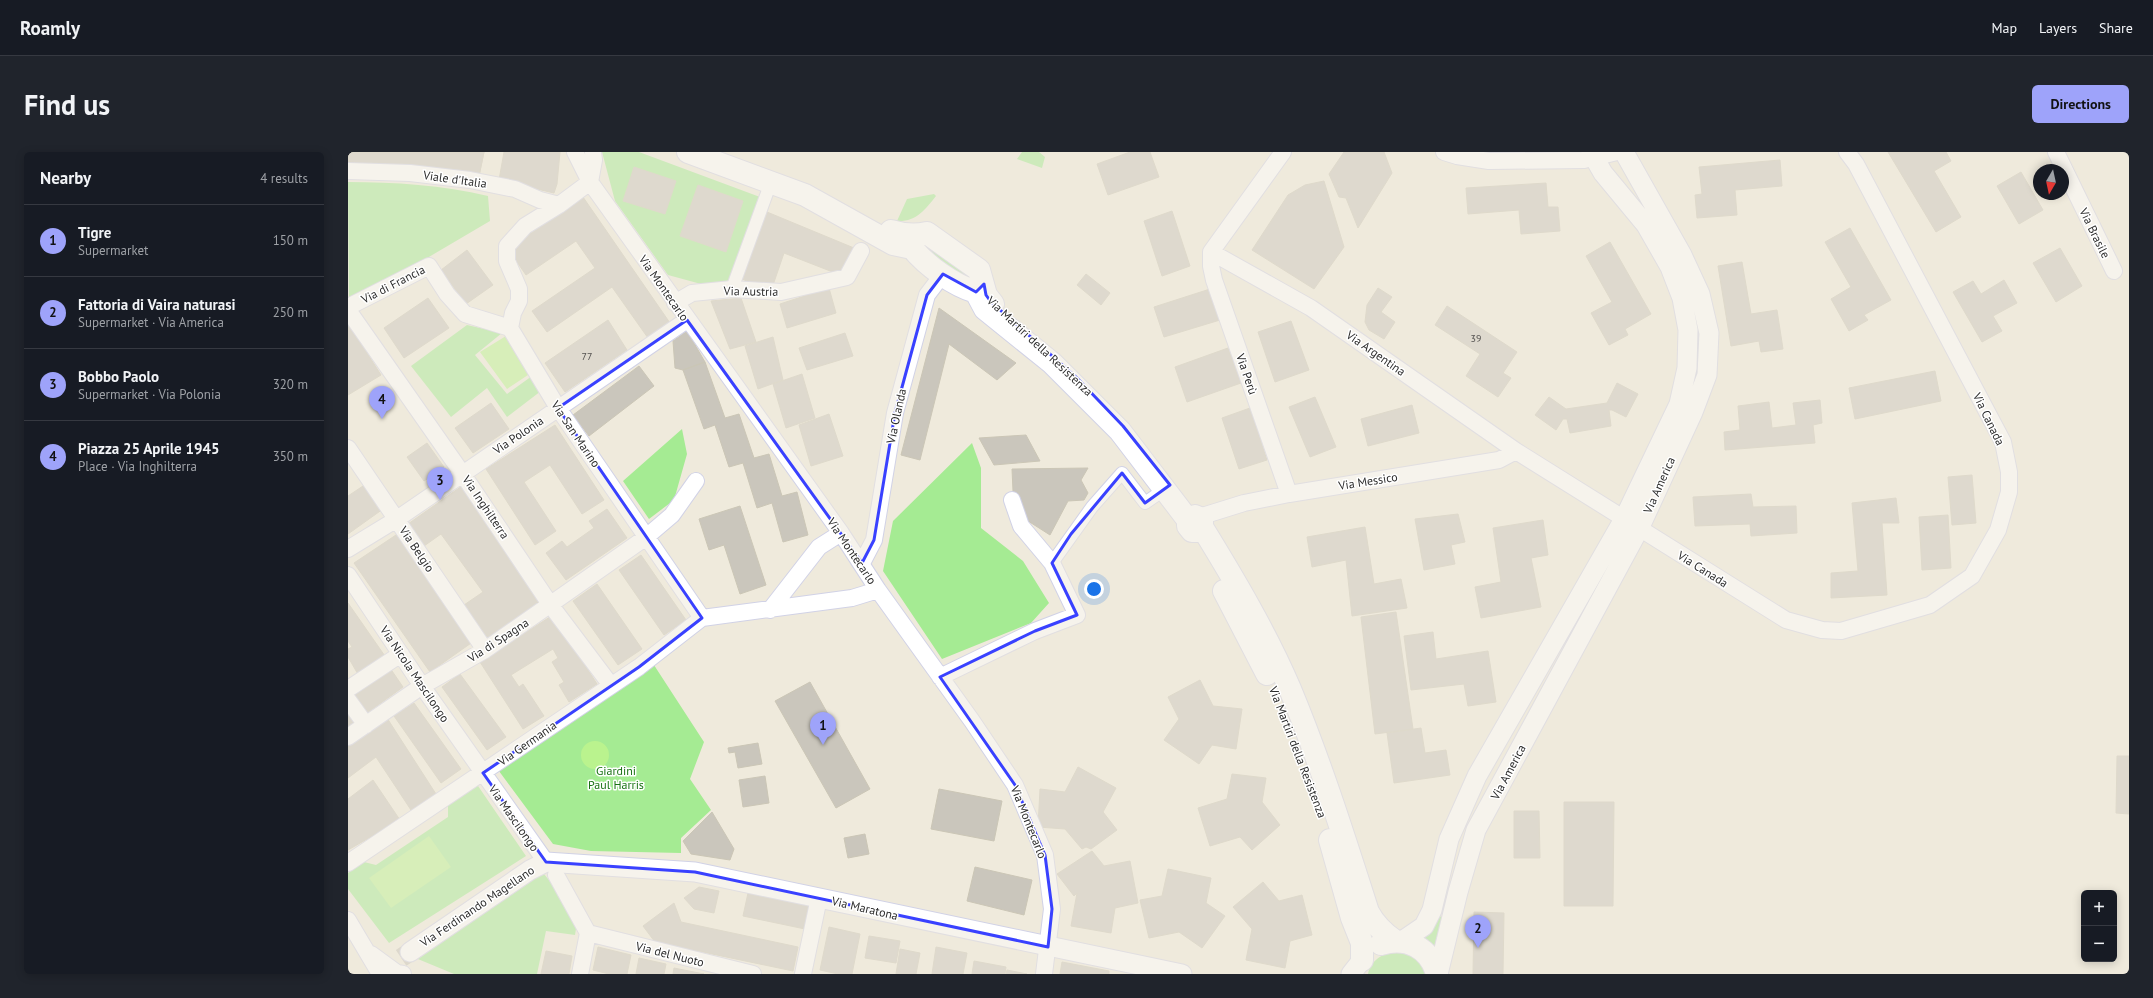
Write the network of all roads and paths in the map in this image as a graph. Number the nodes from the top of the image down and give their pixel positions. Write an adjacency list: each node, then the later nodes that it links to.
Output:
1 (575, 152): 11 (street, Via Montecarlo)
2 (593, 152): 11 (street)
3 (716, 152): 14 (main road, Via Martiri della Resistenza)
4 (1283, 152): 16 (street)
5 (1444, 152): 8 (street)
6 (1847, 152): 35 (street, Via Canada)
7 (2056, 152): 17 (street, Via Brasile)
8 (1607, 154): 35 (street, Via America); 35 (street, Via America)
9 (685, 155): 12 (main road, Via Martiri della Resistenza)
10 (348, 171): 13 (street, Viale d'Italia)
11 (590, 182): 13 (street); 21 (street, Via Montecarlo)
12 (771, 182): 14 (main road, Via Martiri della Resistenza); 20 (street)
13 (560, 205): 24 (street)
14 (915, 242): 18 (main road, Via Martiri della Resistenza); 19 (main road, Via Martiri della Resistenza)
15 (861, 251): 20 (street, Via Austria)
16 (1211, 252): 27 (street, Via Argentina); 31 (street, Via Perù)
17 (2114, 271)
18 (943, 274): 19 (main road, Via Martiri della Resistenza); 39 (street, Via Olanda)
19 (980, 288): 30 (main road, Via Martiri della Resistenza)
20 (732, 289): 21 (street, Via Austria)
21 (675, 303): 23 (street, Via Montecarlo)
22 (348, 308): 24 (street, Via di Francia); 28 (street, Via Inghilterra)
23 (687, 320): 25 (street, Via Polonia); 36 (street, Via Montecarlo)
24 (510, 328): 25 (street, Via San Marino)
25 (558, 408): 28 (street, Via Polonia); 37 (street, Via San Marino)
26 (348, 448): 33 (street, Via Belgio)
27 (1516, 451): 31 (street, Via Messico); 35 (street, Via Argentina)
28 (462, 473): 33 (street, Via Polonia); 43 (street, Via Inghilterra)
29 (696, 481): 37 (street)
30 (1167, 487): 34 (main road, Via Martiri della Resistenza); 40 (street)
31 (1289, 494): 34 (street, Via Messico)
32 (1012, 500): 40 (street)
33 (396, 519): 38 (street, Via Polonia); 46 (street, Via Belgio)
34 (1200, 520): 63 (main road, Via Martiri della Resistenza); 68 (main road, Via Martiri della Resistenza)
35 (1632, 524): 56 (street, Via America); 57 (street, Via America)
36 (841, 532): 39 (street, Via Montecarlo); 44 (street)
37 (645, 538): 43 (street, Via di Spagna); 45 (street, Via San Marino)
38 (348, 549)
39 (862, 563): 42 (street, Via Montecarlo)
40 (1052, 563): 48 (street)
41 (348, 575): 47 (street, Via Nicola Mascilongo)
42 (878, 590): 44 (street); 48 (street, Via Montecarlo)
43 (552, 605): 46 (street, Via di Spagna); 49 (street, Via Inghilterra)
44 (770, 610): 45 (street)
45 (702, 618): 49 (street, Via Germania)
46 (485, 650): 50 (street, Via di Spagna)
47 (401, 654): 50 (street, Via Nicola Mascilongo); 51 (street)
48 (940, 677): 64 (street, Via Montecarlo)
49 (610, 684): 55 (street, Via Germania)
50 (422, 686): 53 (street, Via di Spagna); 55 (street, Via Nicola Mascilongo)
51 (348, 689)
52 (348, 700): 53 (street)
53 (366, 725): 54 (street, Via di Spagna)
54 (348, 737)
55 (483, 773): 58 (street, Via Germania); 59 (street, Via Mascilongo)
56 (1468, 796): 57 (street, Via America); 63 (street, Via America)
57 (1490, 806): 76 (street, Via America)
58 (348, 863)
59 (551, 869): 60 (street, Via Maratona); 62 (street, Via Mascilongo); 66 (street, Via Ferdinando Magellano)
60 (819, 898): 64 (street, Via Maratona); 73 (street)
61 (348, 920): 65 (street)
62 (588, 932): 71 (street); 72 (street, Via del Nuoto)
63 (1399, 941): 68 (main road, Via Martiri della Resistenza); 76 (main road, Via Martiri della Resistenza)
64 (1048, 947): 67 (street, Via Maratona); 74 (street, Via Montecarlo)
65 (366, 950): 69 (street); 70 (street)
66 (410, 952)
67 (1118, 968): 75 (street, Via Maratona)
68 (1357, 969)
69 (380, 974)
70 (397, 974)
71 (580, 974)
72 (752, 974)
73 (803, 974)
74 (1044, 974)
75 (1182, 974)
76 (1438, 974)

